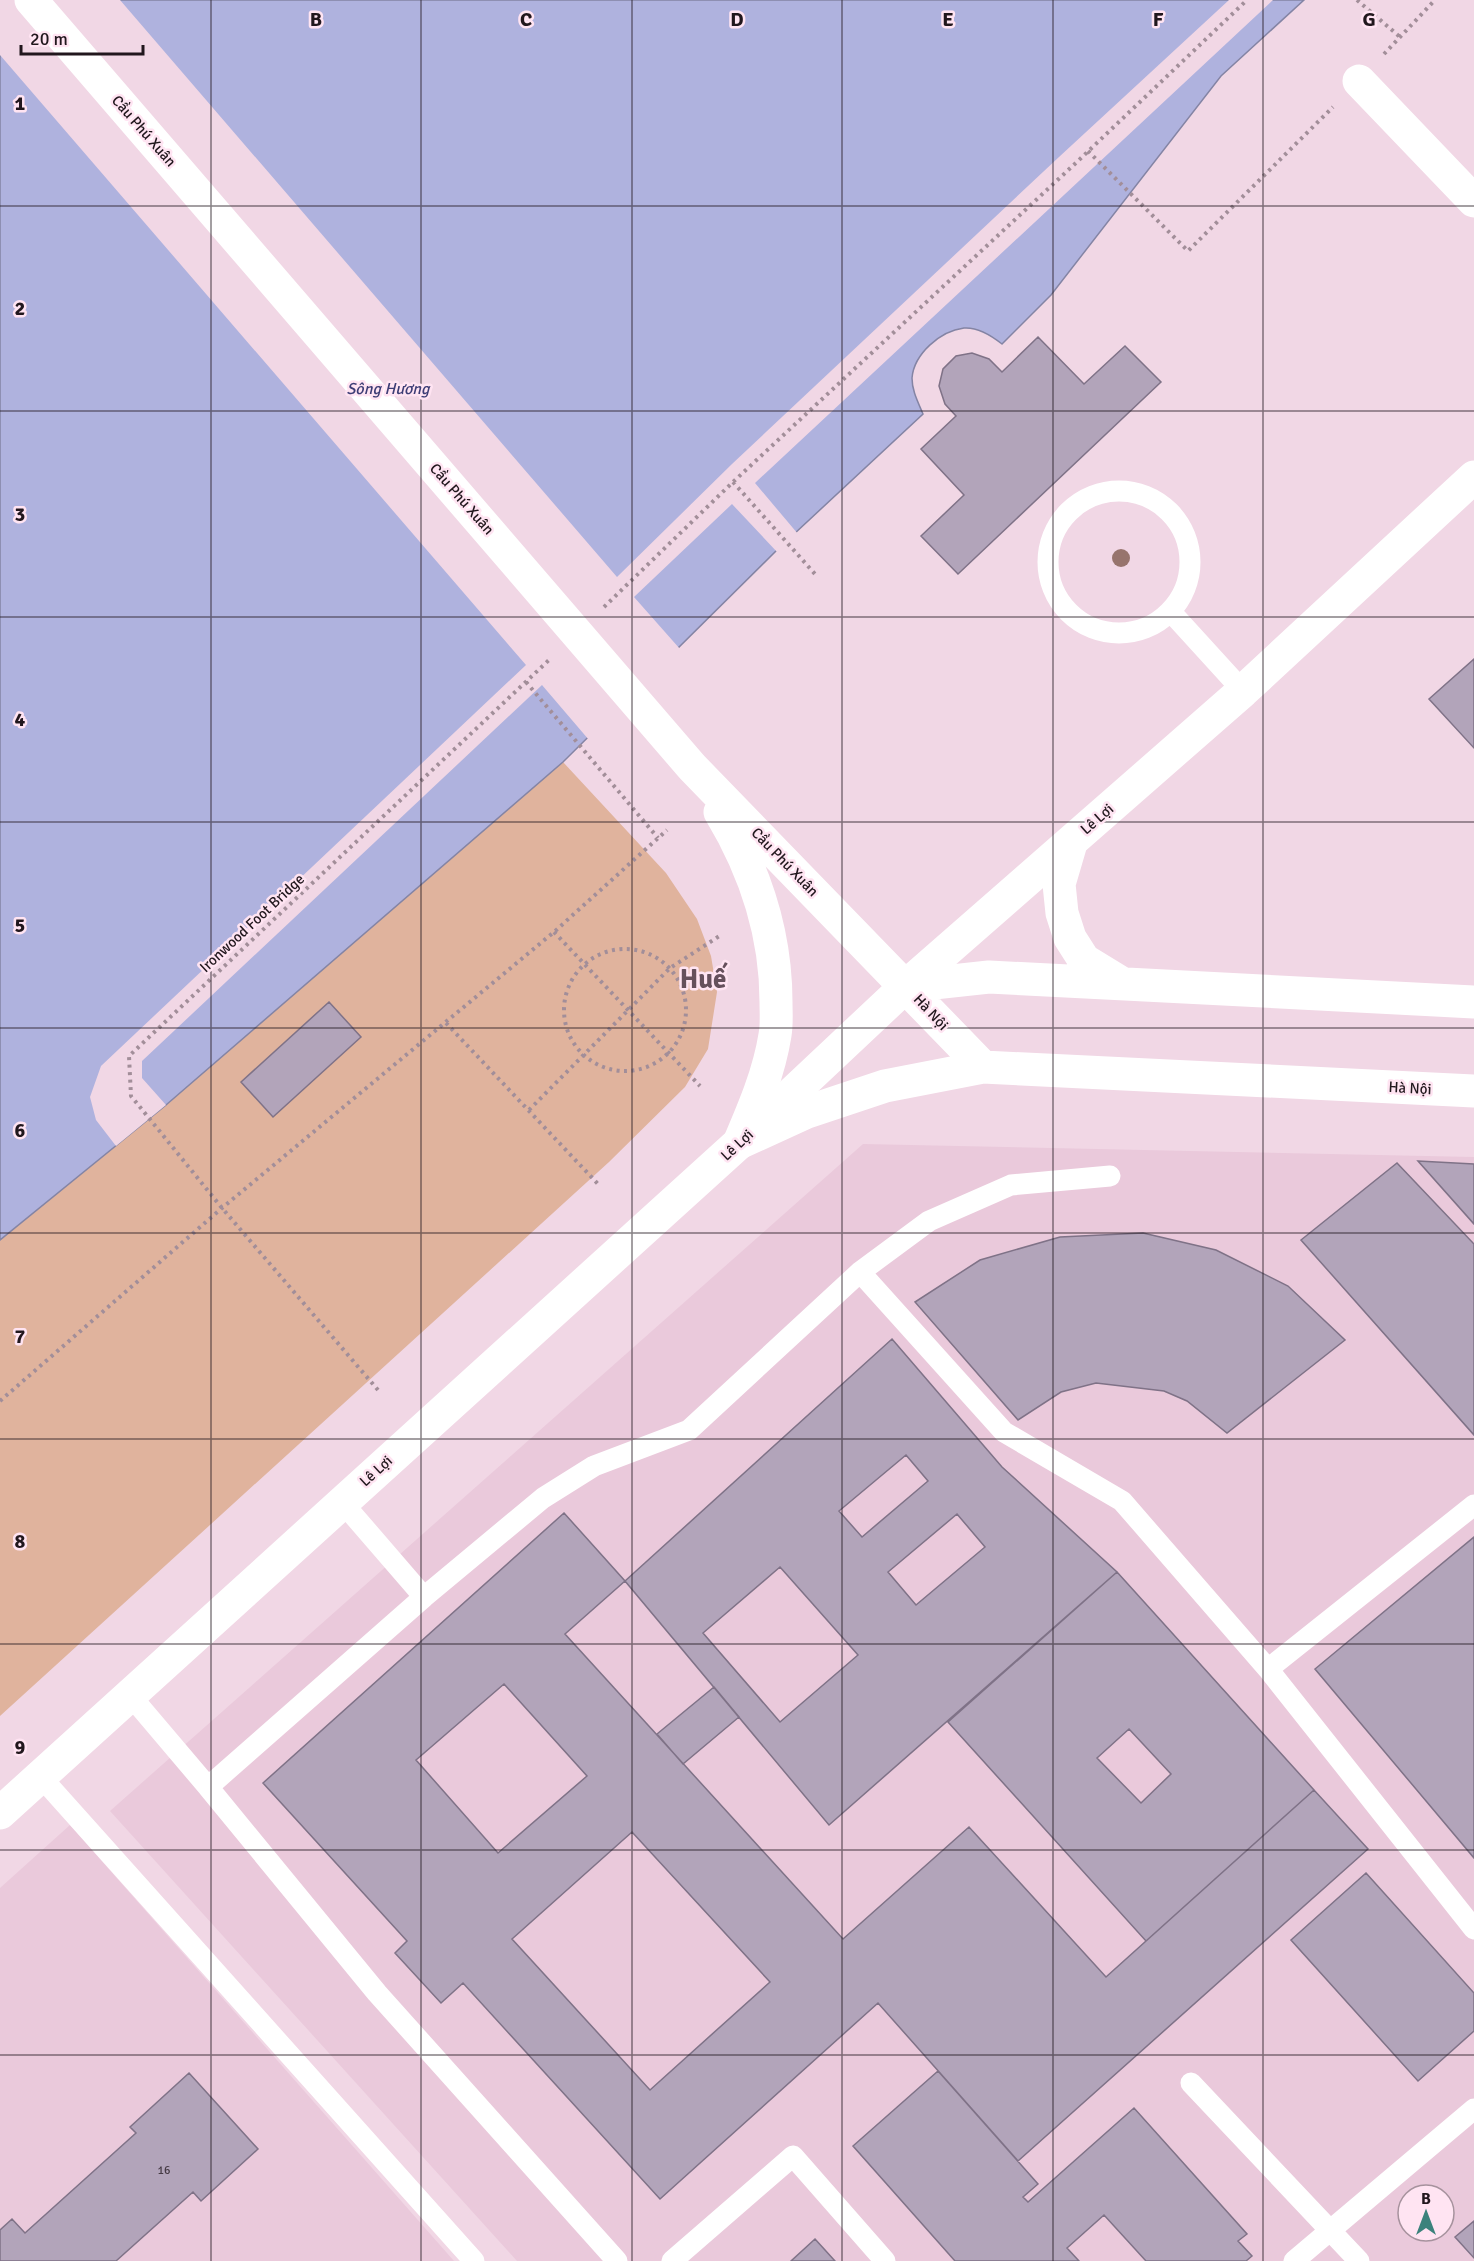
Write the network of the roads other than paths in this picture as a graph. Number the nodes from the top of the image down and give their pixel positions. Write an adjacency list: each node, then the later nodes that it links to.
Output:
1 (31, 0): 7 (main road, Cầu Phú Xuân)
2 (1359, 81): 3 (main road)
3 (1474, 201)
4 (1474, 477): 6 (main road, Lê Lợi)
5 (1171, 612): 5 (lane); 6 (lane)
6 (1243, 691): 8 (main road, Lê Lợi)
7 (692, 766): 10 (main road, Cầu Phú Xuân); 14 (main road)
8 (1071, 843): 9 (main road); 10 (main road, Lê Lợi)
9 (1122, 983): 10 (main road, Hà Nội); 11 (main road, Hà Nội)
10 (906, 986): 12 (main road, Hà Nội); 14 (main road, Lê Lợi)
11 (1474, 1002)
12 (983, 1067): 13 (main road, Hà Nội); 14 (main road)
13 (1474, 1091)
14 (739, 1143): 17 (main road, Lê Lợi)
15 (1110, 1176): 16 (lane)
16 (860, 1272): 19 (lane); 20 (lane)
17 (342, 1502): 19 (lane); 21 (main road, Lê Lợi)
18 (1474, 1505): 20 (lane)
19 (424, 1597): 23 (lane)
20 (1268, 1669): 25 (lane)
21 (130, 1695): 22 (main road, Lê Lợi); 23 (lane)
22 (41, 1777): 24 (main road, Lê Lợi); 29 (lane)
23 (208, 1787): 30 (lane)
24 (0, 1813)
25 (1474, 1929)
26 (1191, 2083): 28 (lane)
27 (1474, 2109): 28 (lane)
28 (1331, 2230): 33 (lane); 34 (lane)
29 (474, 2261)
30 (617, 2261)
31 (672, 2261): 32 (lane)
32 (885, 2261)
33 (1294, 2261)
34 (1359, 2261)

